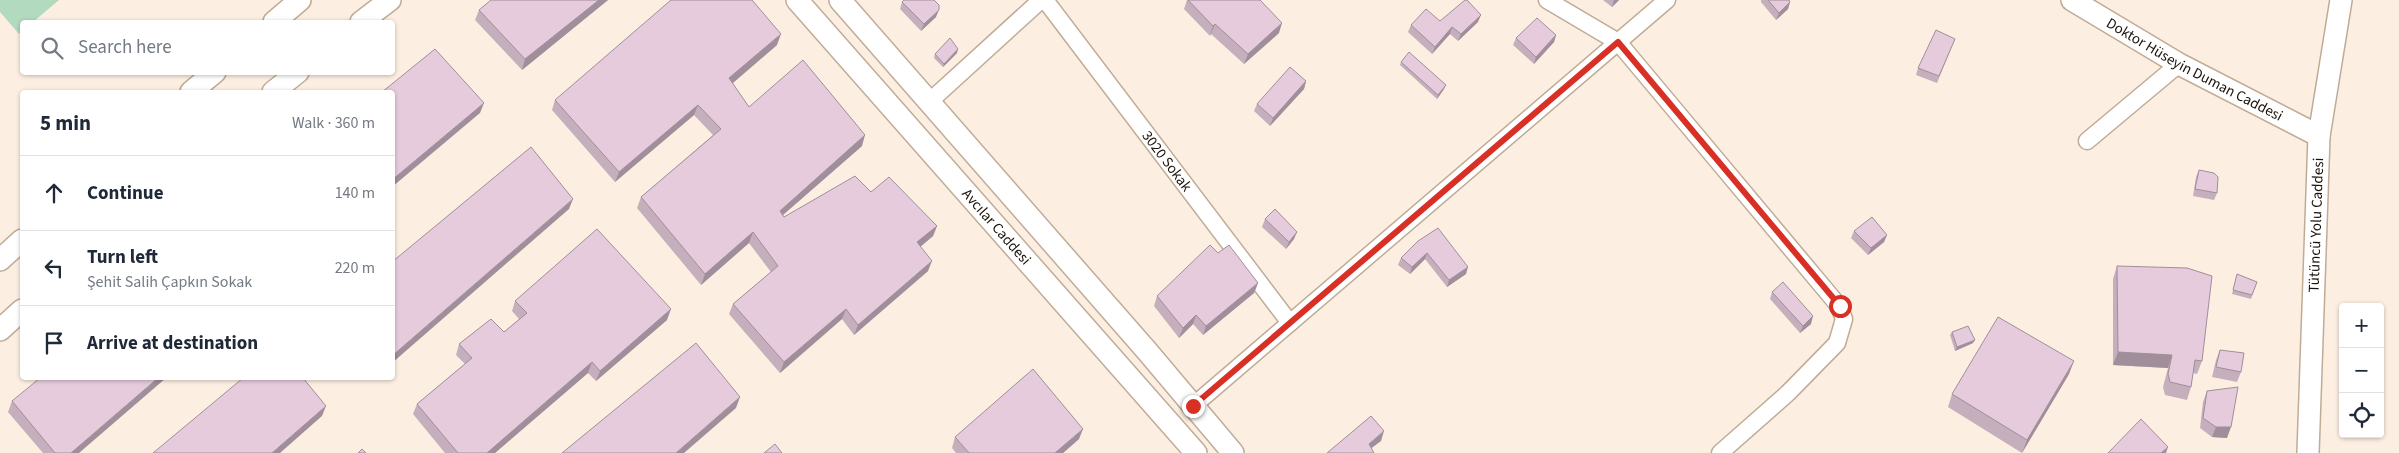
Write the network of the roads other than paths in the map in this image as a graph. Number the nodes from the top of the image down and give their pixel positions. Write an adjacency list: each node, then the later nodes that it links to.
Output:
1 (300, 0): 11 (main road)
2 (390, 0): 12 (main road)
3 (797, 0): 28 (main road, Avcılar Caddesi)
4 (840, 0): 19 (main road, Avcılar Caddesi)
5 (1041, 0): 19 (street)
6 (1045, 0): 25 (street, 3020 Sokak)
7 (1547, 0): 13 (street)
8 (1667, 0): 13 (street)
9 (2072, 0): 14 (main road, Doktor Hüseyin Duman Caddesi)
10 (2341, 0): 20 (main road, Tütüncü Yolu Caddesi)
11 (276, 20)
12 (364, 20)
13 (1618, 42): 25 (street); 30 (street)
14 (2179, 64): 20 (main road, Doktor Hüseyin Duman Caddesi); 21 (street)
15 (212, 75): 17 (main road)
16 (294, 75): 18 (main road)
17 (194, 90)
18 (276, 90)
19 (930, 102): 27 (main road, Avcılar Caddesi)
20 (2319, 136): 31 (main road, Tütüncü Yolu Caddesi)
21 (2087, 141)
22 (20, 242): 23 (main road)
23 (0, 260)
24 (20, 312): 26 (main road)
25 (1290, 323): 27 (street)
26 (0, 330)
27 (1193, 406): 29 (main road, Avcılar Caddesi)
28 (1196, 453)
29 (1233, 453)
30 (1720, 453)
31 (2308, 453)

